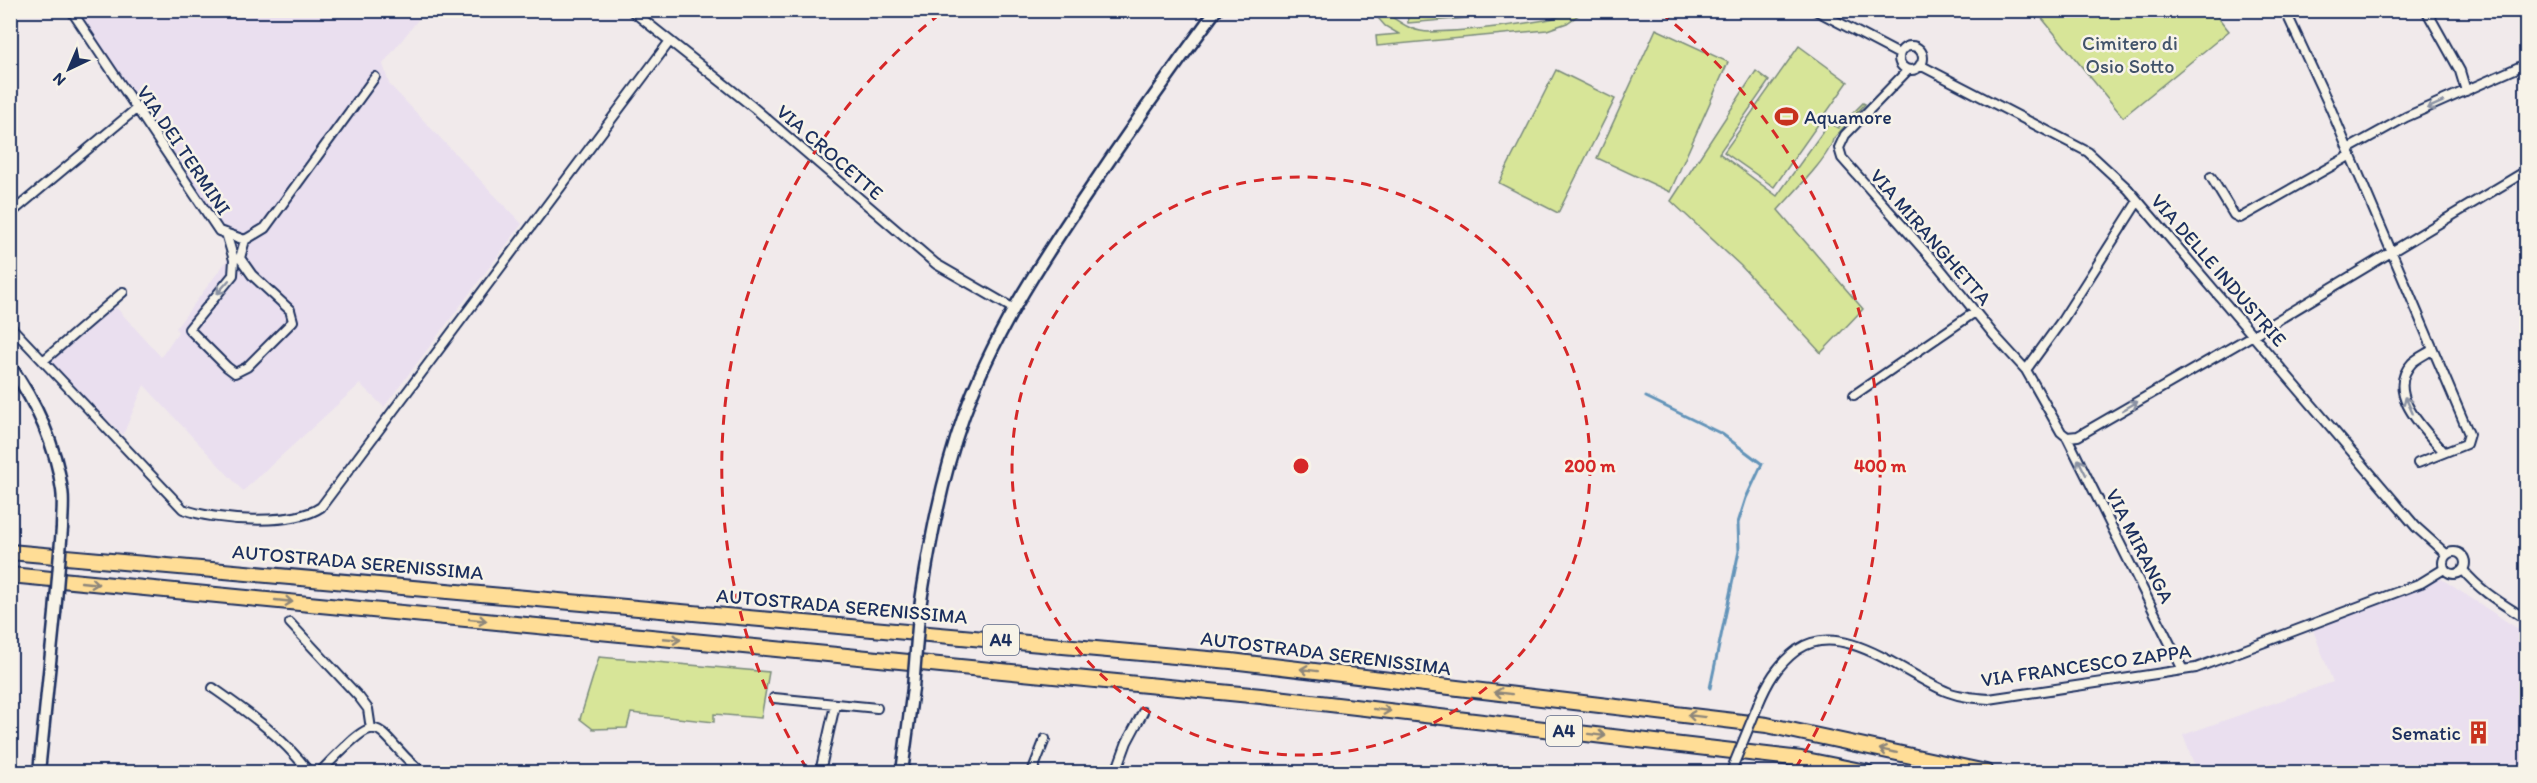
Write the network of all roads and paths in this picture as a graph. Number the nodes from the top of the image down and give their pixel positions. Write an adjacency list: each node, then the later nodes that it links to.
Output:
1 (71, 10): 14 (street, VIA DEI TERMINI)
2 (631, 10): 7 (street, VIA CROCETTE)
3 (1216, 10): 24 (street)
4 (1815, 10): 8 (street, VIA DELLE INDUSTRIE)
5 (2285, 10): 15 (street)
6 (2426, 10): 13 (street)
7 (670, 41): 24 (street, VIA CROCETTE); 29 (street)
8 (1899, 54): 10 (street, VIA DELLE INDUSTRIE); 11 (street)
9 (2526, 64): 13 (street)
10 (1920, 65): 11 (street); 18 (street, VIA DELLE INDUSTRIE)
11 (1908, 70): 25 (street, VIA MIRANGHETTA)
12 (375, 77): 21 (street)
13 (2466, 91): 15 (street, one-way to 15)
14 (136, 109): 19 (street); 20 (street, VIA DEI TERMINI)
15 (2349, 152): 17 (street); 22 (street)
16 (2526, 171): 22 (street)
17 (2211, 177)
18 (2138, 201): 27 (street, VIA DELLE INDUSTRIE); 31 (street)
19 (10, 214)
20 (226, 233): 21 (street, VIA DEI TERMINI); 21 (street, one-way to 21)
21 (245, 240)
22 (2392, 250): 27 (street); 28 (street)
23 (123, 292): 29 (street)
24 (1014, 309): 56 (street, bridge)
25 (1975, 312): 31 (street, VIA MIRANGHETTA); 32 (street)
26 (10, 326): 29 (street)
27 (2253, 335): 33 (street, one-way to 27); 37 (street, VIA DELLE INDUSTRIE)
28 (2432, 350): 34 (street); 34 (street, one-way to 28)
29 (43, 361)
30 (10, 366): 51 (street, bridge)
31 (2026, 370): 33 (street, VIA MIRANGHETTA)
32 (1854, 395)
33 (2064, 434): 43 (street, VIA MIRANGA, one-way to 33)
34 (2444, 452): 35 (street)
35 (2418, 463)
36 (10, 552): 61 (highway, AUTOSTRADA SERENISSIMA / A4, one-way to 36)
37 (2446, 554): 38 (street); 39 (street, VIA DELLE INDUSTRIE)
38 (2444, 569): 39 (street); 43 (street, VIA FRANCESCO ZAPPA)
39 (2463, 570): 41 (street, VIA DELLE INDUSTRIE)
40 (10, 575): 60 (highway, A4, one-way to 60)
41 (2526, 619)
42 (291, 623): 49 (street)
43 (2183, 670): 59 (street, VIA FRANCESCO ZAPPA, bridge)
44 (213, 688): 52 (street)
45 (774, 698): 46 (street)
46 (835, 705): 47 (street); 55 (street)
47 (878, 708)
48 (1143, 712): 58 (street)
49 (371, 729): 53 (street); 54 (street)
50 (1045, 739): 57 (street)
51 (39, 772)
52 (309, 772)
53 (320, 772)
54 (423, 772)
55 (820, 772)
56 (902, 772)
57 (1032, 772)
58 (1116, 772)
59 (1731, 772)
60 (1866, 772)
61 (1986, 772)

